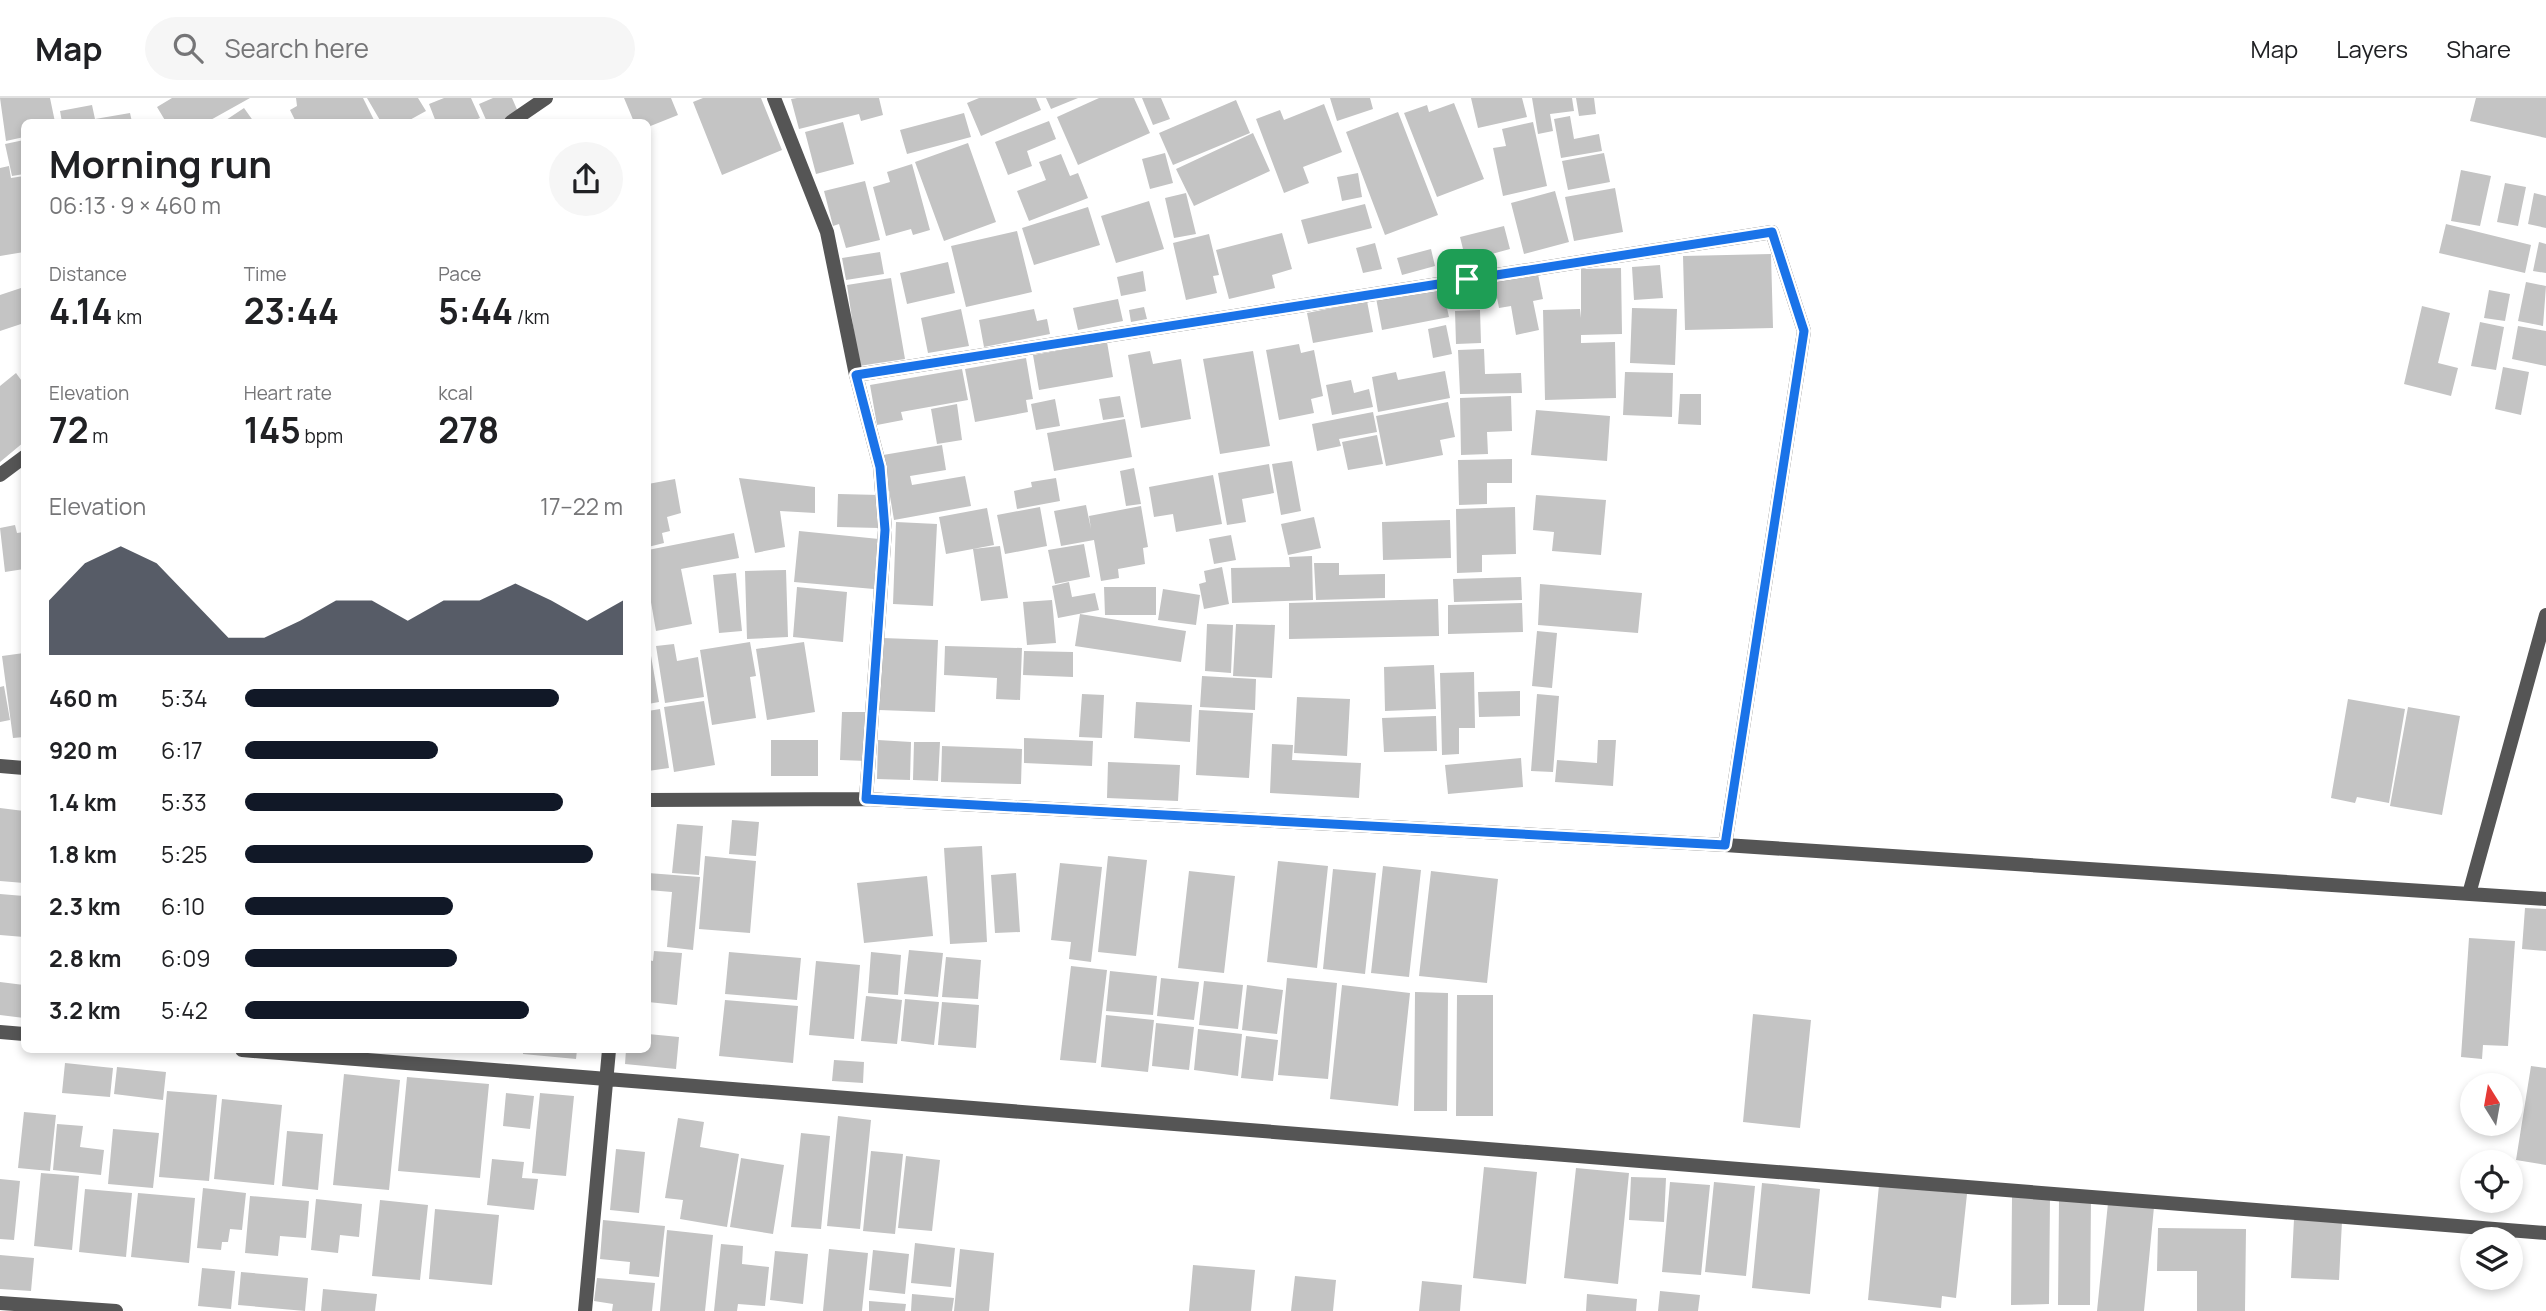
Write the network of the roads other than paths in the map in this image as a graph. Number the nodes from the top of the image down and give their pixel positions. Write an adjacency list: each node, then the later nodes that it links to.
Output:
1 (546, 98): 3 (street)
2 (774, 98): 4 (street)
3 (515, 119)
4 (856, 375): 10 (street); 12 (street)
5 (21, 459): 6 (street)
6 (0, 475)
7 (2546, 615): 13 (street)
8 (0, 766): 9 (street)
9 (21, 768)
10 (866, 799): 11 (street); 12 (street)
11 (651, 800)
12 (1725, 845): 13 (street)
13 (2469, 894): 14 (street)
14 (2546, 899)
15 (0, 1032): 16 (street)
16 (21, 1034)
17 (282, 1053): 19 (street)
18 (609, 1053): 19 (street)
19 (606, 1077): 20 (street); 23 (street)
20 (2546, 1233)
21 (0, 1303): 22 (street)
22 (116, 1311)
23 (585, 1311)

